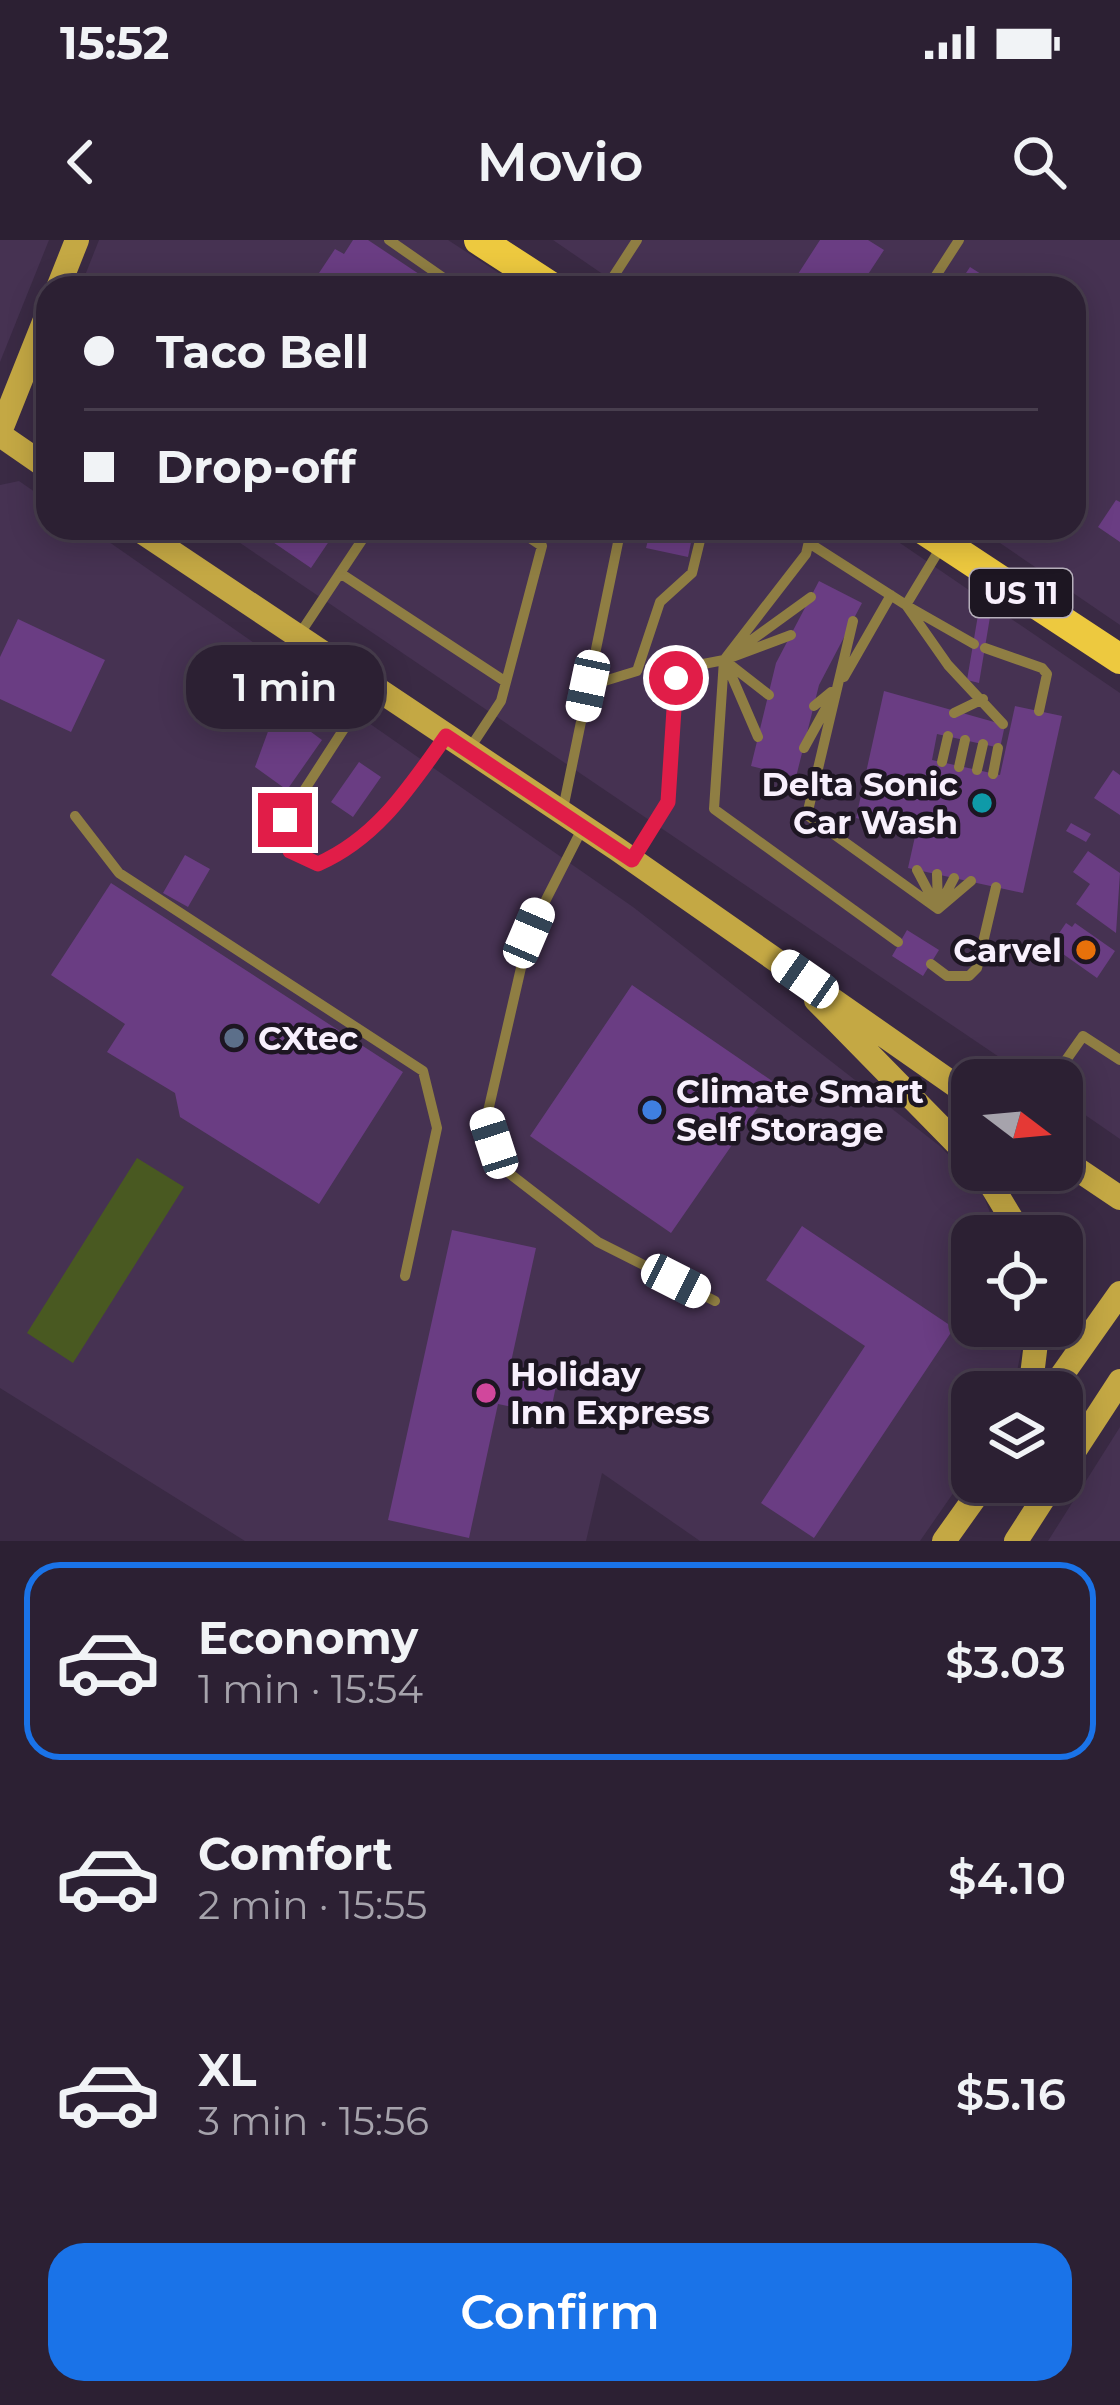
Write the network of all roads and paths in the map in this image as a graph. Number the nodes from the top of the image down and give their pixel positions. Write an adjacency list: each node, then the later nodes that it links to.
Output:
1 (389, 240): 7 (lane)
2 (479, 240): 8 (main road)
3 (637, 240): 9 (lane)
4 (959, 240): 10 (lane)
5 (70, 243): 6 (main road)
6 (61, 276)
7 (441, 276)
8 (534, 276)
9 (614, 276)
10 (936, 276)
11 (36, 342): 12 (main road)
12 (0, 434): 13 (main road)
13 (36, 460)
14 (154, 540): 29 (main road)
15 (362, 540): 23 (lane)
16 (534, 540): 33 (lane)
17 (618, 540): 34 (lane)
18 (700, 540): 34 (lane)
19 (809, 540): 22 (lane)
20 (930, 540): 26 (lane)
21 (940, 540): 31 (main road, US 11)
22 (808, 543): 24 (lane); 32 (lane)
23 (340, 573): 29 (lane); 33 (lane)
24 (891, 595): 26 (lane); 35 (lane)
25 (811, 597): 32 (lane)
26 (906, 604): 38 (lane); 40 (lane)
27 (853, 621): 35 (lane)
28 (791, 635): 32 (lane)
29 (297, 638): 36 (main road)
30 (833, 658): 35 (lane)
31 (1120, 659)
32 (724, 660): 37 (lane); 46 (lane); 58 (lane); 65 (lane)
33 (506, 682): 48 (lane)
34 (588, 686): 57 (lane)
35 (838, 686): 39 (lane); 50 (lane); 64 (lane)
36 (371, 687): 48 (main road); 48 (lane)
37 (769, 695)
38 (983, 699): 41 (lane); 42 (lane); 43 (lane); 44 (lane)
39 (814, 706)
40 (1039, 711)
41 (954, 713)
42 (970, 717)
43 (988, 721)
44 (1003, 724)
45 (948, 736): 52 (lane)
46 (758, 737)
47 (965, 740): 53 (lane)
48 (457, 743): 57 (main road)
49 (983, 744): 54 (lane)
50 (804, 748)
51 (998, 748): 55 (lane)
52 (942, 763)
53 (959, 766)
54 (977, 770)
55 (993, 774)
56 (75, 817): 74 (lane)
57 (573, 819): 58 (main road); 76 (lane)
58 (632, 860): 66 (main road)
59 (917, 870): 64 (lane)
60 (937, 874): 64 (lane)
61 (954, 878): 64 (lane)
62 (971, 881): 64 (lane)
63 (996, 887): 67 (lane)
64 (938, 909)
65 (898, 942)
66 (772, 956): 70 (main road); 71 (main road)
67 (931, 964)
68 (1067, 1059): 69 (lane)
69 (1120, 1060)
70 (951, 1082)
71 (951, 1138)
72 (1083, 1173): 73 (main road)
73 (1120, 1198)
74 (405, 1276)
75 (1120, 1293): 77 (main road)
76 (715, 1301)
77 (1065, 1371)
78 (1120, 1381): 79 (main road)
79 (1083, 1438)
80 (971, 1503): 82 (main road)
81 (1040, 1503): 83 (main road)
82 (944, 1541)
83 (1016, 1541)

